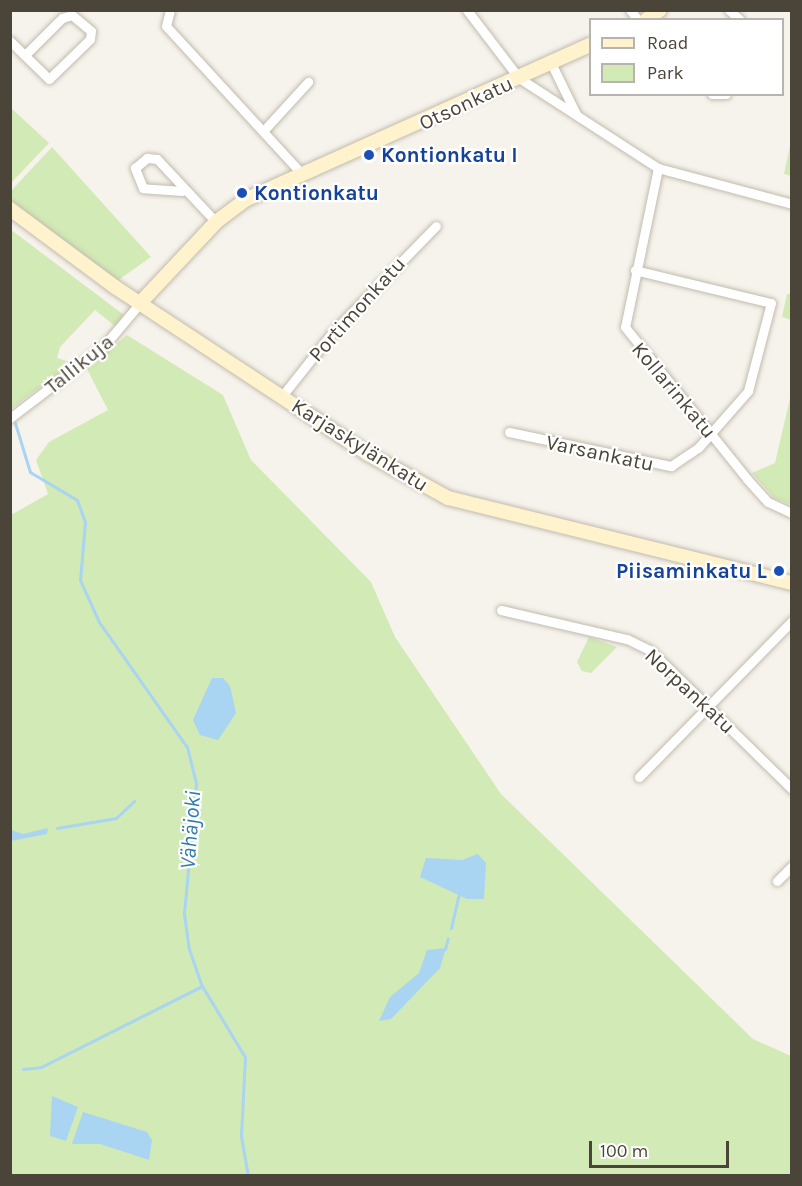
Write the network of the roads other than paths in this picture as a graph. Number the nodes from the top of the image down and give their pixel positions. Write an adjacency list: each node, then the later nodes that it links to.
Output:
1 (170, 10): 10 (street)
2 (467, 10): 7 (street)
3 (10, 41): 5 (street)
4 (589, 46): 6 (street, Otsonkatu)
5 (25, 55): 5 (street)
6 (552, 63): 7 (street, Otsonkatu); 9 (street)
7 (519, 78): 9 (street); 12 (street, Otsonkatu)
8 (308, 82): 10 (street)
9 (576, 114): 11 (street)
10 (265, 129): 12 (street)
11 (658, 168): 14 (street); 18 (street, Kollarinkatu)
12 (303, 175): 16 (street, Otsonkatu)
13 (182, 191): 13 (street); 16 (street)
14 (792, 204)
15 (10, 209): 19 (street, Karjaskylänkatu)
16 (216, 222): 19 (street, Otsonkatu)
17 (436, 226): 20 (street, Portimonkatu)
18 (635, 270): 23 (street, Kollarinkatu); 23 (street, Varsankatu)
19 (140, 303): 20 (street, Karjaskylänkatu); 21 (street, Tallikuja)
20 (282, 396): 25 (street, Karjaskylänkatu)
21 (10, 418)
22 (509, 432): 23 (street, Varsankatu)
23 (710, 433): 24 (street, Kollarinkatu)
24 (792, 513)
25 (792, 583)
26 (501, 610): 28 (street, Norpankatu)
27 (792, 621): 28 (street)
28 (709, 709): 29 (street); 30 (street, Norpankatu)
29 (639, 777)
30 (792, 789)
31 (792, 866): 32 (street)
32 (777, 881)

